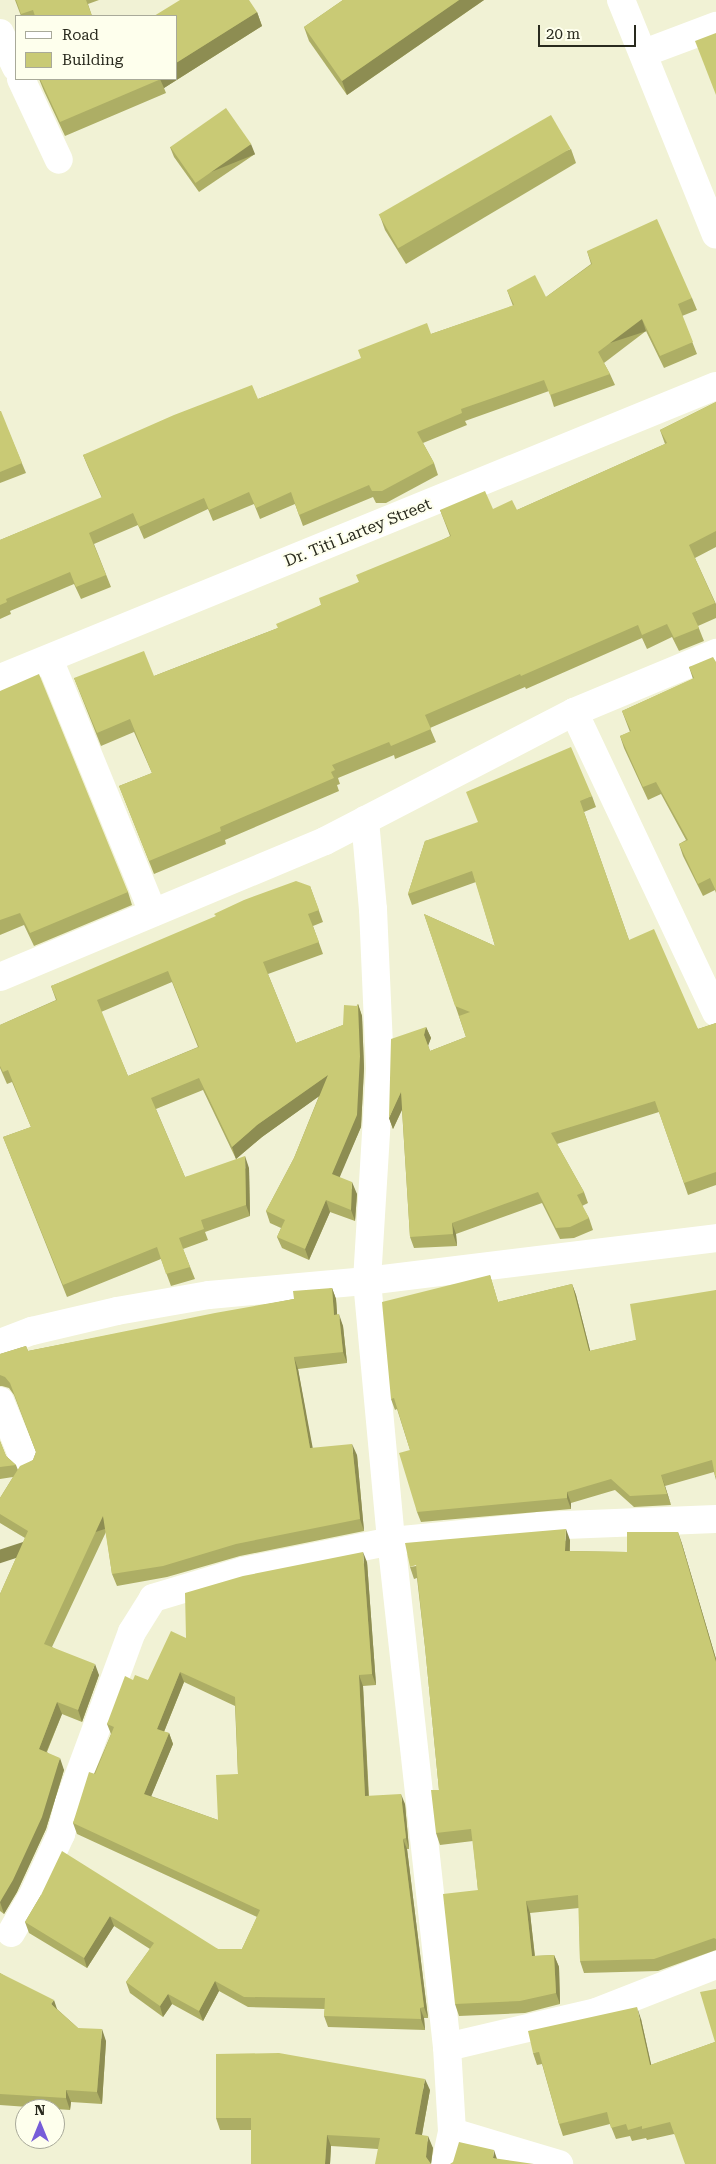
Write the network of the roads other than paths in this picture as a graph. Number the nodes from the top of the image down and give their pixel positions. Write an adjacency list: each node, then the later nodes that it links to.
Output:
1 (622, 0): 4 (street)
2 (716, 26): 4 (street)
3 (0, 34): 5 (street)
4 (644, 53): 8 (street)
5 (15, 66)
6 (21, 80): 7 (street)
7 (59, 160)
8 (716, 235)
9 (716, 386): 11 (street, Dr. Titi Lartey Street)
10 (716, 653): 13 (street)
11 (48, 659): 12 (street, Dr. Titi Lartey Street); 15 (street)
12 (0, 678)
13 (574, 712): 14 (street); 17 (street)
14 (365, 820): 15 (street); 19 (street)
15 (153, 913): 16 (street)
16 (0, 977)
17 (716, 1012)
18 (716, 1238): 19 (street)
19 (367, 1280): 20 (street); 24 (street)
20 (0, 1343)
21 (0, 1401): 22 (street)
22 (25, 1462)
23 (716, 1518): 24 (street)
24 (392, 1541): 25 (street); 27 (street)
25 (11, 1933)
26 (716, 1965): 27 (street)
27 (448, 2047): 28 (street)
28 (452, 2132): 29 (street); 30 (street)
29 (445, 2164)
30 (560, 2164)

